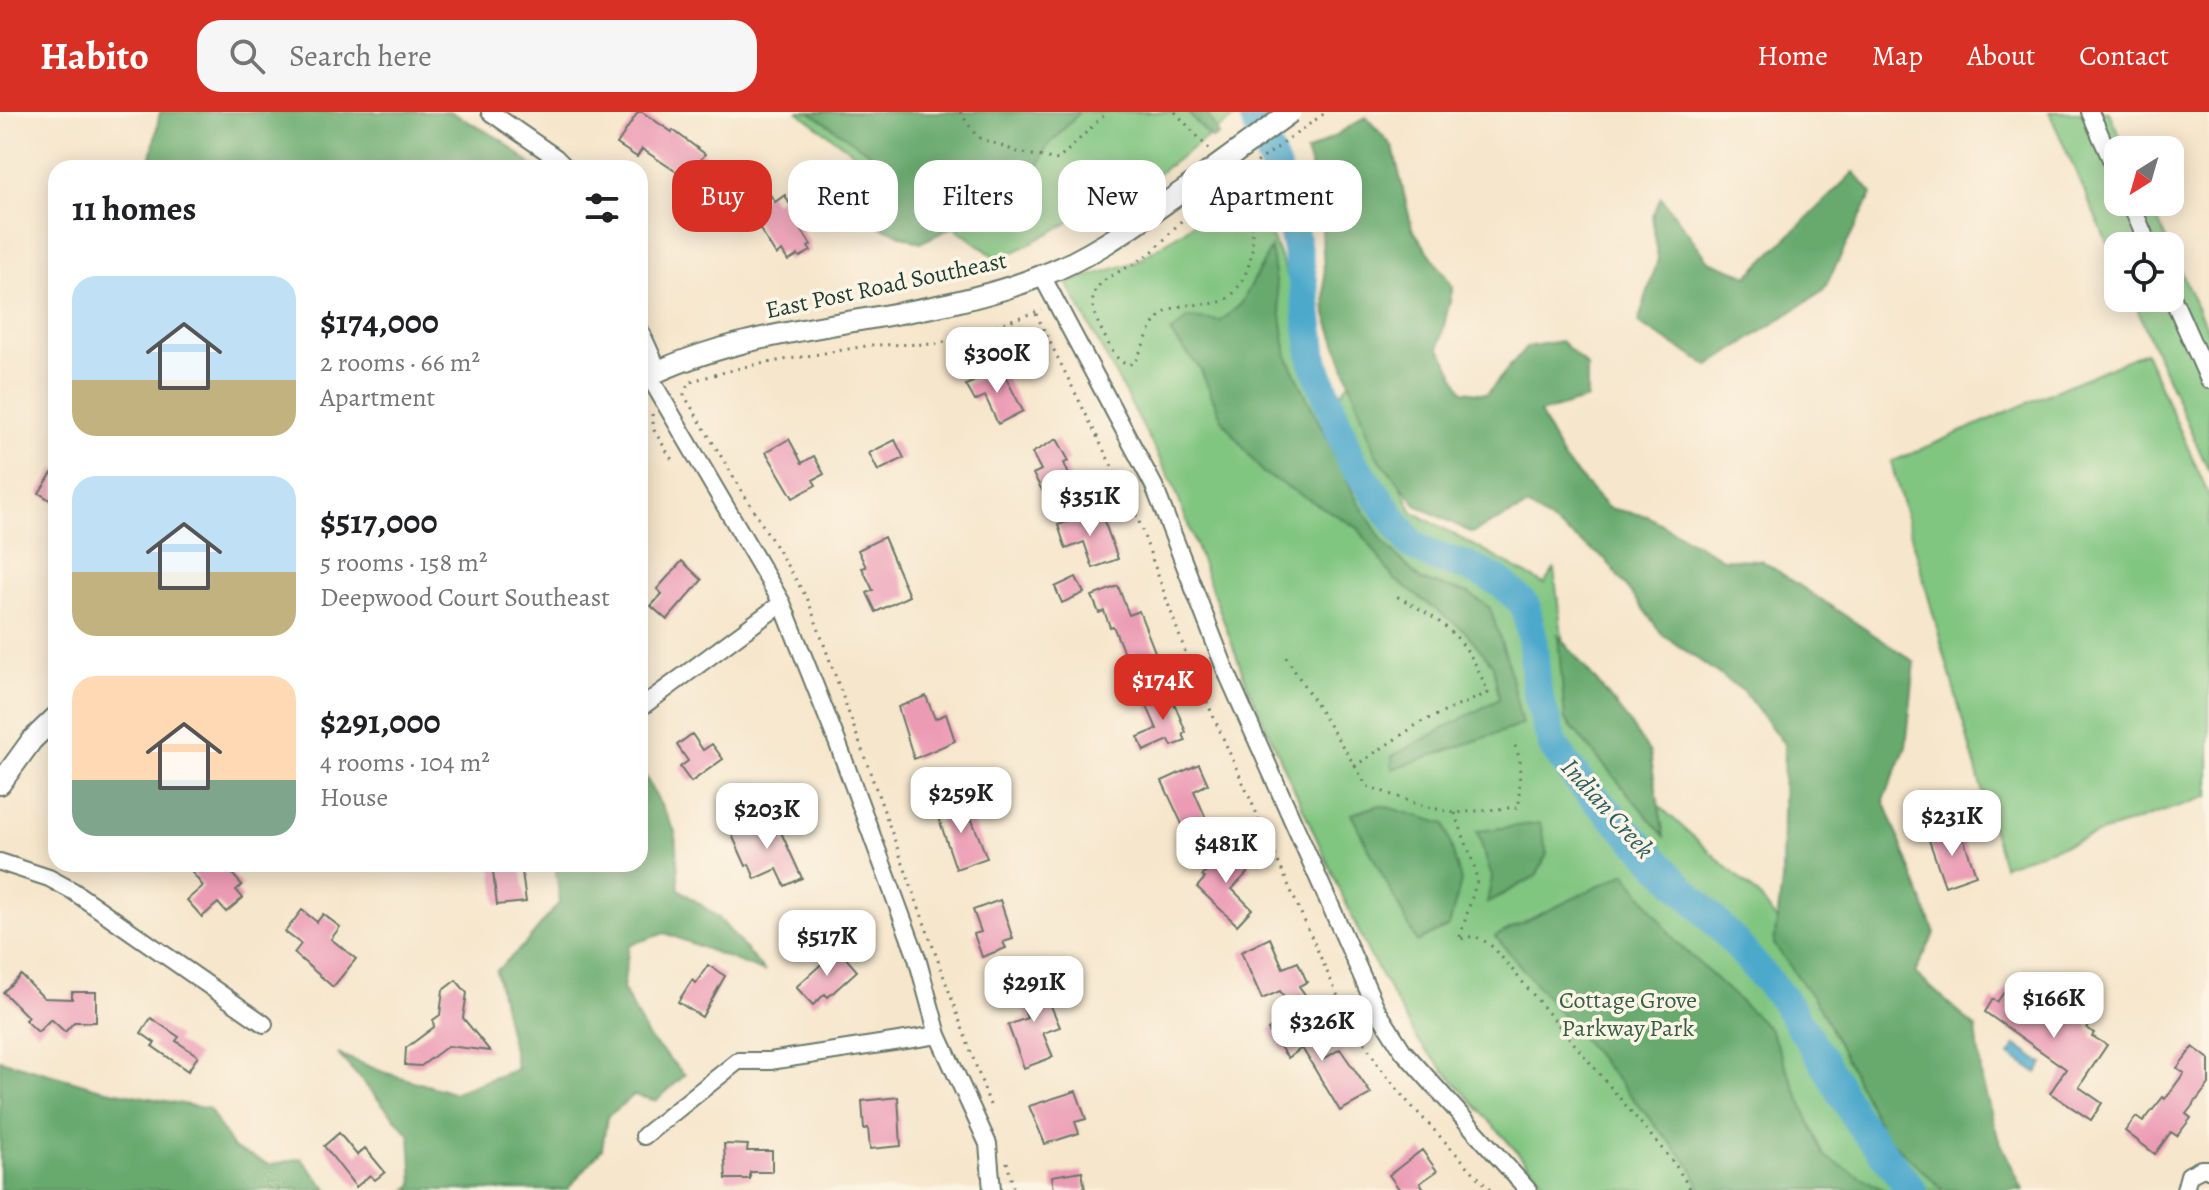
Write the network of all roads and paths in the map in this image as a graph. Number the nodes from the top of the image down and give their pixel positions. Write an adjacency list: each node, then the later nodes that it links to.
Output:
1 (490, 112): 10 (street)
2 (960, 112): 3 (path)
3 (1107, 112)
4 (1175, 112): 9 (path)
5 (1291, 112): 11 (main road, East Post Road Southeast, bridge)
6 (1326, 112): 12 (path, bridge)
7 (2090, 112): 8 (street)
8 (2104, 144)
9 (1216, 158)
10 (558, 160)
11 (1235, 160)
12 (1250, 160)
13 (1182, 202): 16 (main road, East Post Road Southeast)
14 (1182, 212): 15 (path)
15 (1252, 232)
16 (1042, 276): 20 (main road, East Post Road Southeast); 43 (street)
17 (1045, 308): 19 (path)
18 (2179, 312): 21 (street)
19 (1036, 314): 36 (path); 42 (path)
20 (649, 376): 25 (street)
21 (2209, 380)
22 (655, 412): 23 (path)
23 (674, 463)
24 (1396, 596): 30 (path)
25 (782, 603): 27 (street); 35 (street)
26 (1286, 657): 30 (path)
27 (648, 702)
28 (48, 725): 31 (main road)
29 (1513, 740): 32 (path)
30 (1355, 766): 32 (path)
31 (0, 784)
32 (1455, 813): 44 (path)
33 (0, 862): 34 (street)
34 (264, 1024)
35 (938, 1035): 37 (street); 40 (street)
36 (990, 1105)
37 (644, 1136)
38 (1006, 1156): 41 (path)
39 (2209, 1169): 45 (street)
40 (992, 1190)
41 (1014, 1190)
42 (1490, 1190)
43 (1528, 1190)
44 (1691, 1190)
45 (2185, 1190)

